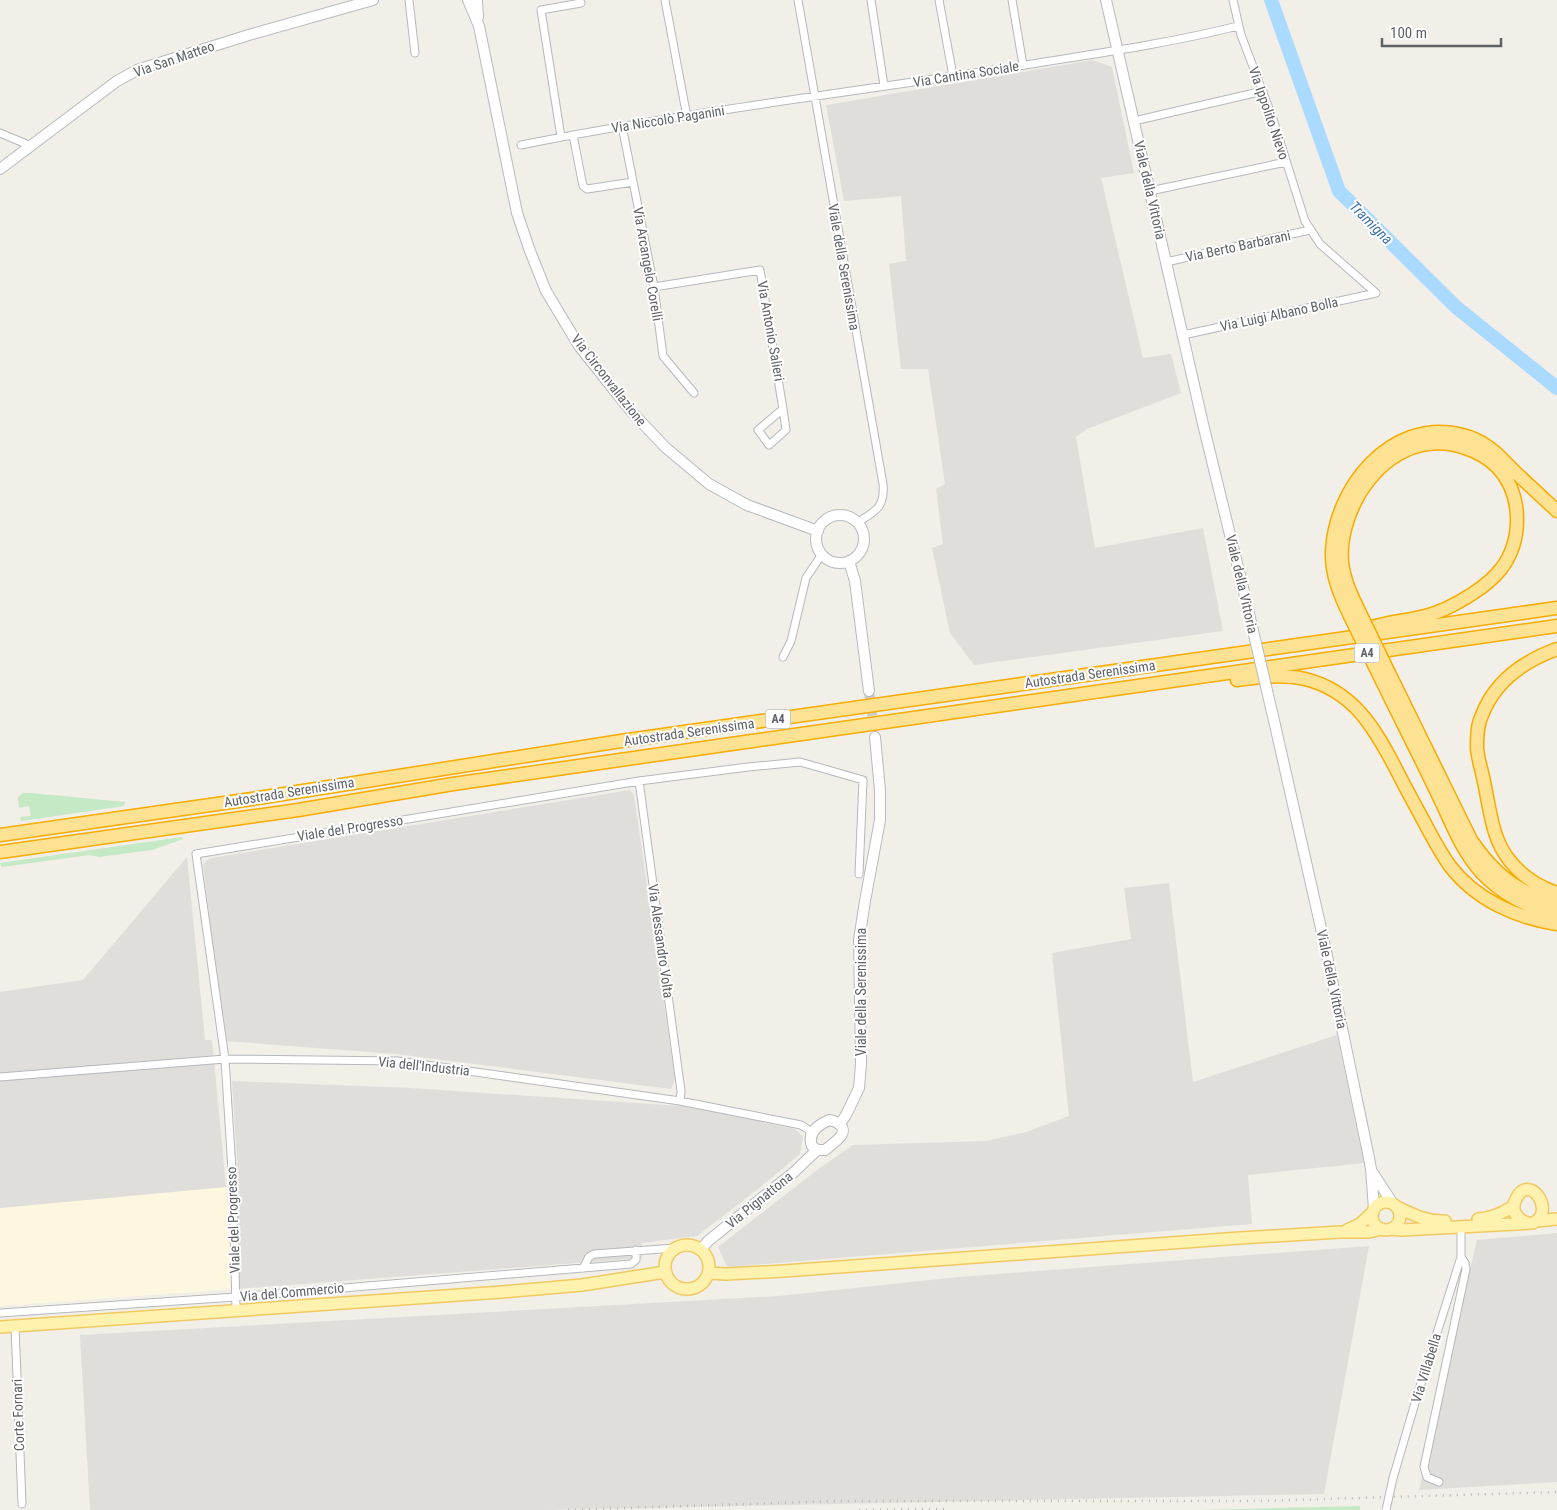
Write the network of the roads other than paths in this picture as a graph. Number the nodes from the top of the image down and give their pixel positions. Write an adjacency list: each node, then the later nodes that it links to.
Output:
1 (374, 0): 29 (street, Via San Matteo)
2 (409, 0): 16 (street)
3 (468, 0): 13 (street, Via Circonvallazione)
4 (478, 0): 13 (street, Via Circonvallazione)
5 (665, 0): 22 (street)
6 (798, 0): 21 (street, Viale della Serenissima)
7 (871, 0): 19 (street)
8 (939, 0): 18 (street)
9 (1012, 0): 17 (street)
10 (1106, 0): 15 (street, Viale della Vittoria)
11 (1233, 0): 14 (street, Via Ippolito Nievo)
12 (581, 3): 27 (street)
13 (478, 26): 43 (street, Via Circonvallazione)
14 (1238, 26): 15 (street); 20 (street, Via Ippolito Nievo)
15 (1118, 51): 17 (street, Via Cantina Sociale); 23 (street, Viale della Vittoria)
16 (415, 53)
17 (1023, 65): 18 (street, Via Cantina Sociale)
18 (953, 76): 19 (street, Via Cantina Sociale)
19 (884, 86): 21 (street, Via Cantina Sociale)
20 (1263, 91): 23 (street); 30 (street, Via Ippolito Nievo)
21 (814, 96): 22 (street, Via Niccolò Paganini); 42 (street, Viale della Serenissima)
22 (687, 116): 24 (street, Via Niccolò Paganini)
23 (1134, 120): 33 (street, Viale della Vittoria)
24 (622, 126): 26 (street, Via Niccolò Paganini); 32 (street, Via Arcangelo Corelli)
25 (0, 134): 29 (street)
26 (573, 135): 27 (street, Via Niccolò Paganini); 32 (street)
27 (561, 137): 28 (street, Via Niccolò Paganini)
28 (521, 145)
29 (31, 146): 31 (street, Via San Matteo)
30 (1286, 162): 33 (street); 34 (street, Via Ippolito Nievo)
31 (0, 169)
32 (633, 182): 36 (street, Via Arcangelo Corelli)
33 (1150, 191): 35 (street, Viale della Vittoria)
34 (1310, 230): 35 (street, Via Berto Barbarani); 37 (street, Via Ippolito Nievo)
35 (1166, 262): 38 (street, Viale della Vittoria)
36 (654, 287): 39 (street, Via Arcangelo Corelli); 40 (street, Via Antonio Salieri)
37 (1376, 294): 38 (street, Via Luigi Albano Bolla)
38 (1183, 335): 70 (street, Viale della Vittoria, bridge)
39 (694, 392)
40 (784, 409): 40 (street, Via Antonio Salieri)
41 (1557, 511): 47 (highway)
42 (858, 522): 43 (street); 45 (street)
43 (818, 531): 44 (street)
44 (822, 554): 45 (street); 51 (street)
45 (849, 561): 54 (street)
46 (1557, 608): 49 (highway, Autostrada Serenissima / A4)
47 (1356, 616): 49 (highway); 52 (highway, bridge)
48 (1557, 626): 53 (highway, Autostrada Serenissima / A4)
49 (1337, 639): 57 (highway, Autostrada Serenissima / A4)
50 (1557, 649): 60 (highway)
51 (783, 656)
52 (1384, 674): 61 (highway); 62 (highway)
53 (1177, 680): 58 (highway, Autostrada Serenissima / A4); 63 (highway)
54 (869, 691)
55 (875, 737): 67 (street, Viale della Serenissima)
56 (639, 781): 59 (street, Viale del Progresso); 64 (street, Viale del Progresso); 66 (street, Via Alessandro Volta)
57 (0, 834)
58 (0, 852)
59 (859, 874)
60 (1557, 893)
61 (1557, 904)
62 (1557, 913)
63 (1557, 924)
64 (225, 1060): 65 (street, Via dell'Industria); 66 (street, Via dell'Industria); 86 (street, Viale del Progresso)
65 (0, 1077)
66 (680, 1101): 68 (street, Via dell'Industria)
67 (840, 1124): 68 (street); 69 (street)
68 (812, 1132): 69 (street)
69 (817, 1150): 81 (street, Via Pignattona)
70 (1371, 1170): 71 (street, Viale della Vittoria); 74 (street, Viale della Vittoria)
71 (1395, 1206): 72 (main road); 74 (main road); 77 (main road)
72 (1514, 1206): 73 (main road); 75 (main road)
73 (1553, 1208): 75 (main road); 75 (main road)
74 (1373, 1210): 77 (main road); 78 (main road)
75 (1533, 1222): 76 (main road)
76 (1461, 1226): 77 (main road); 82 (street, Via Villabella)
77 (1386, 1229): 78 (main road)
78 (1340, 1232): 85 (main road)
79 (675, 1248): 80 (street); 81 (main road); 84 (main road)
80 (636, 1250): 83 (street); 83 (street, Via del Commercio)
81 (701, 1250): 85 (main road)
82 (1461, 1258): 91 (street); 93 (street, Via Villabella, bridge)
83 (583, 1268): 86 (street, Via del Commercio)
84 (665, 1272): 85 (main road); 87 (main road)
85 (709, 1272)
86 (235, 1296): 87 (street, Viale del Progresso); 88 (street, Via del Commercio)
87 (236, 1310): 89 (main road)
88 (0, 1313)
89 (15, 1326): 90 (main road); 92 (street, Corte Fornari)
90 (0, 1327)
91 (1439, 1482)
92 (22, 1504)
93 (1386, 1510)

